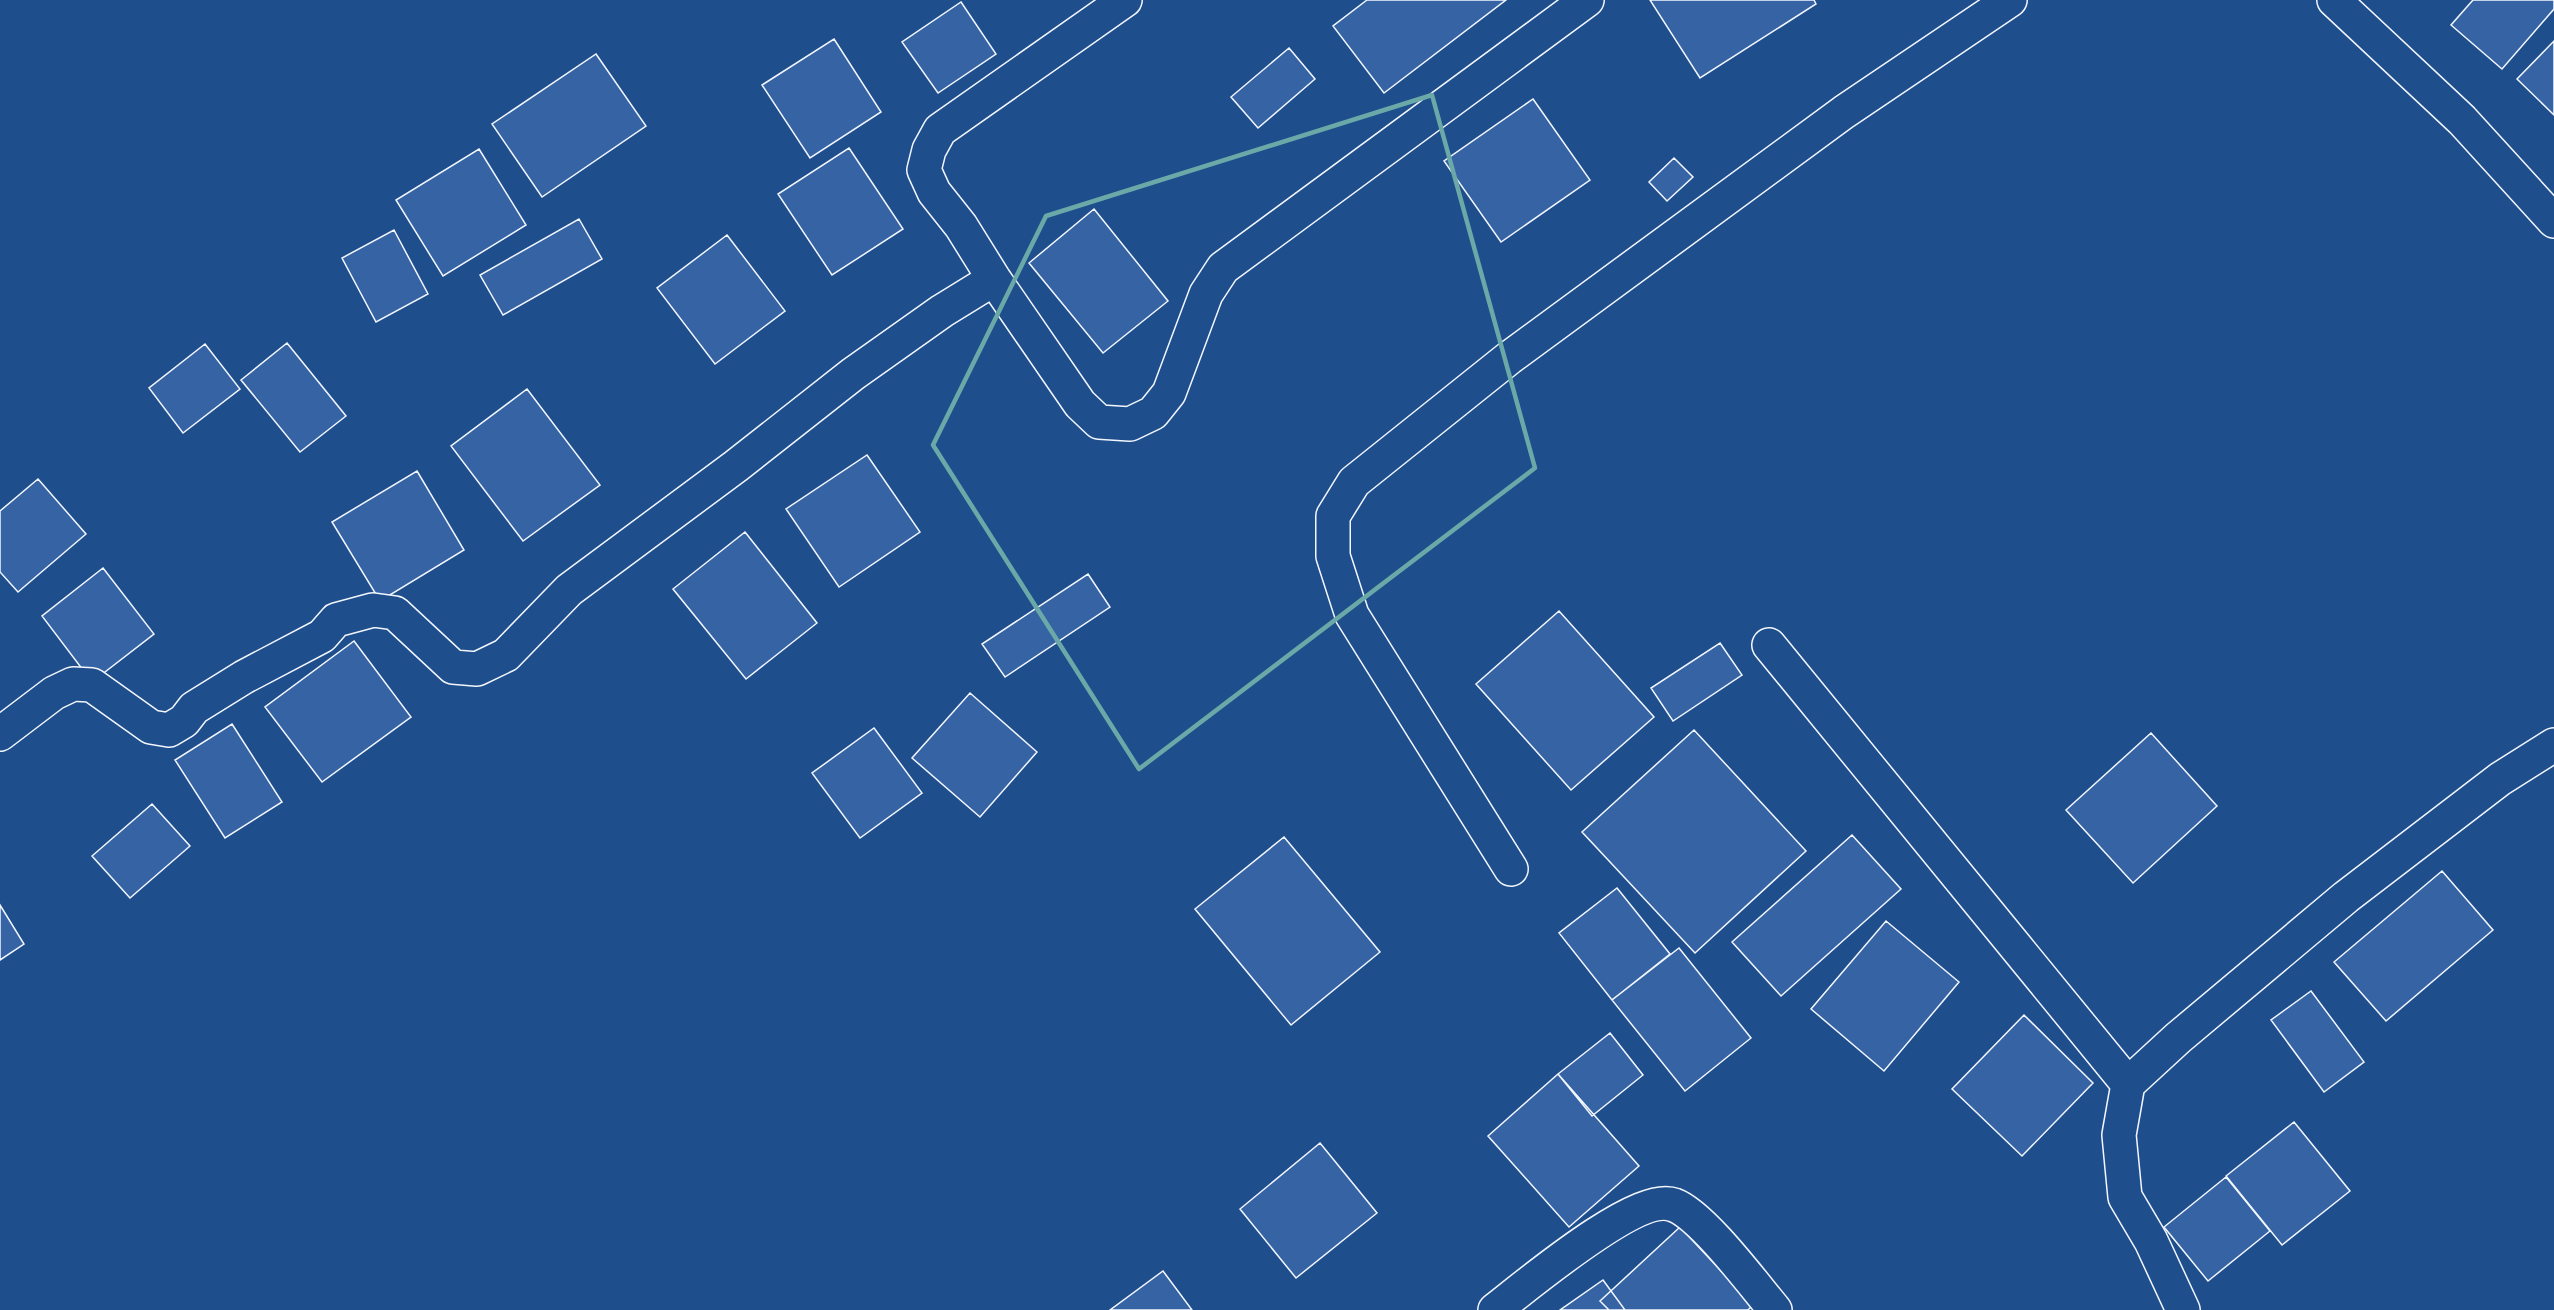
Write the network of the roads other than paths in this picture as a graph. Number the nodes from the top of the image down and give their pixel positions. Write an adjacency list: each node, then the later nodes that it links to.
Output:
1 (1125, 0): 6 (street)
2 (1587, 0): 6 (street)
3 (2010, 0): 10 (street)
4 (2334, 0): 5 (street)
5 (2554, 221)
6 (994, 279): 8 (street)
7 (1768, 645): 11 (street)
8 (0, 734)
9 (2554, 745): 11 (street)
10 (1511, 869)
11 (2128, 1084): 14 (street)
12 (1495, 1310): 13 (street)
13 (1775, 1310)
14 (2183, 1310)

